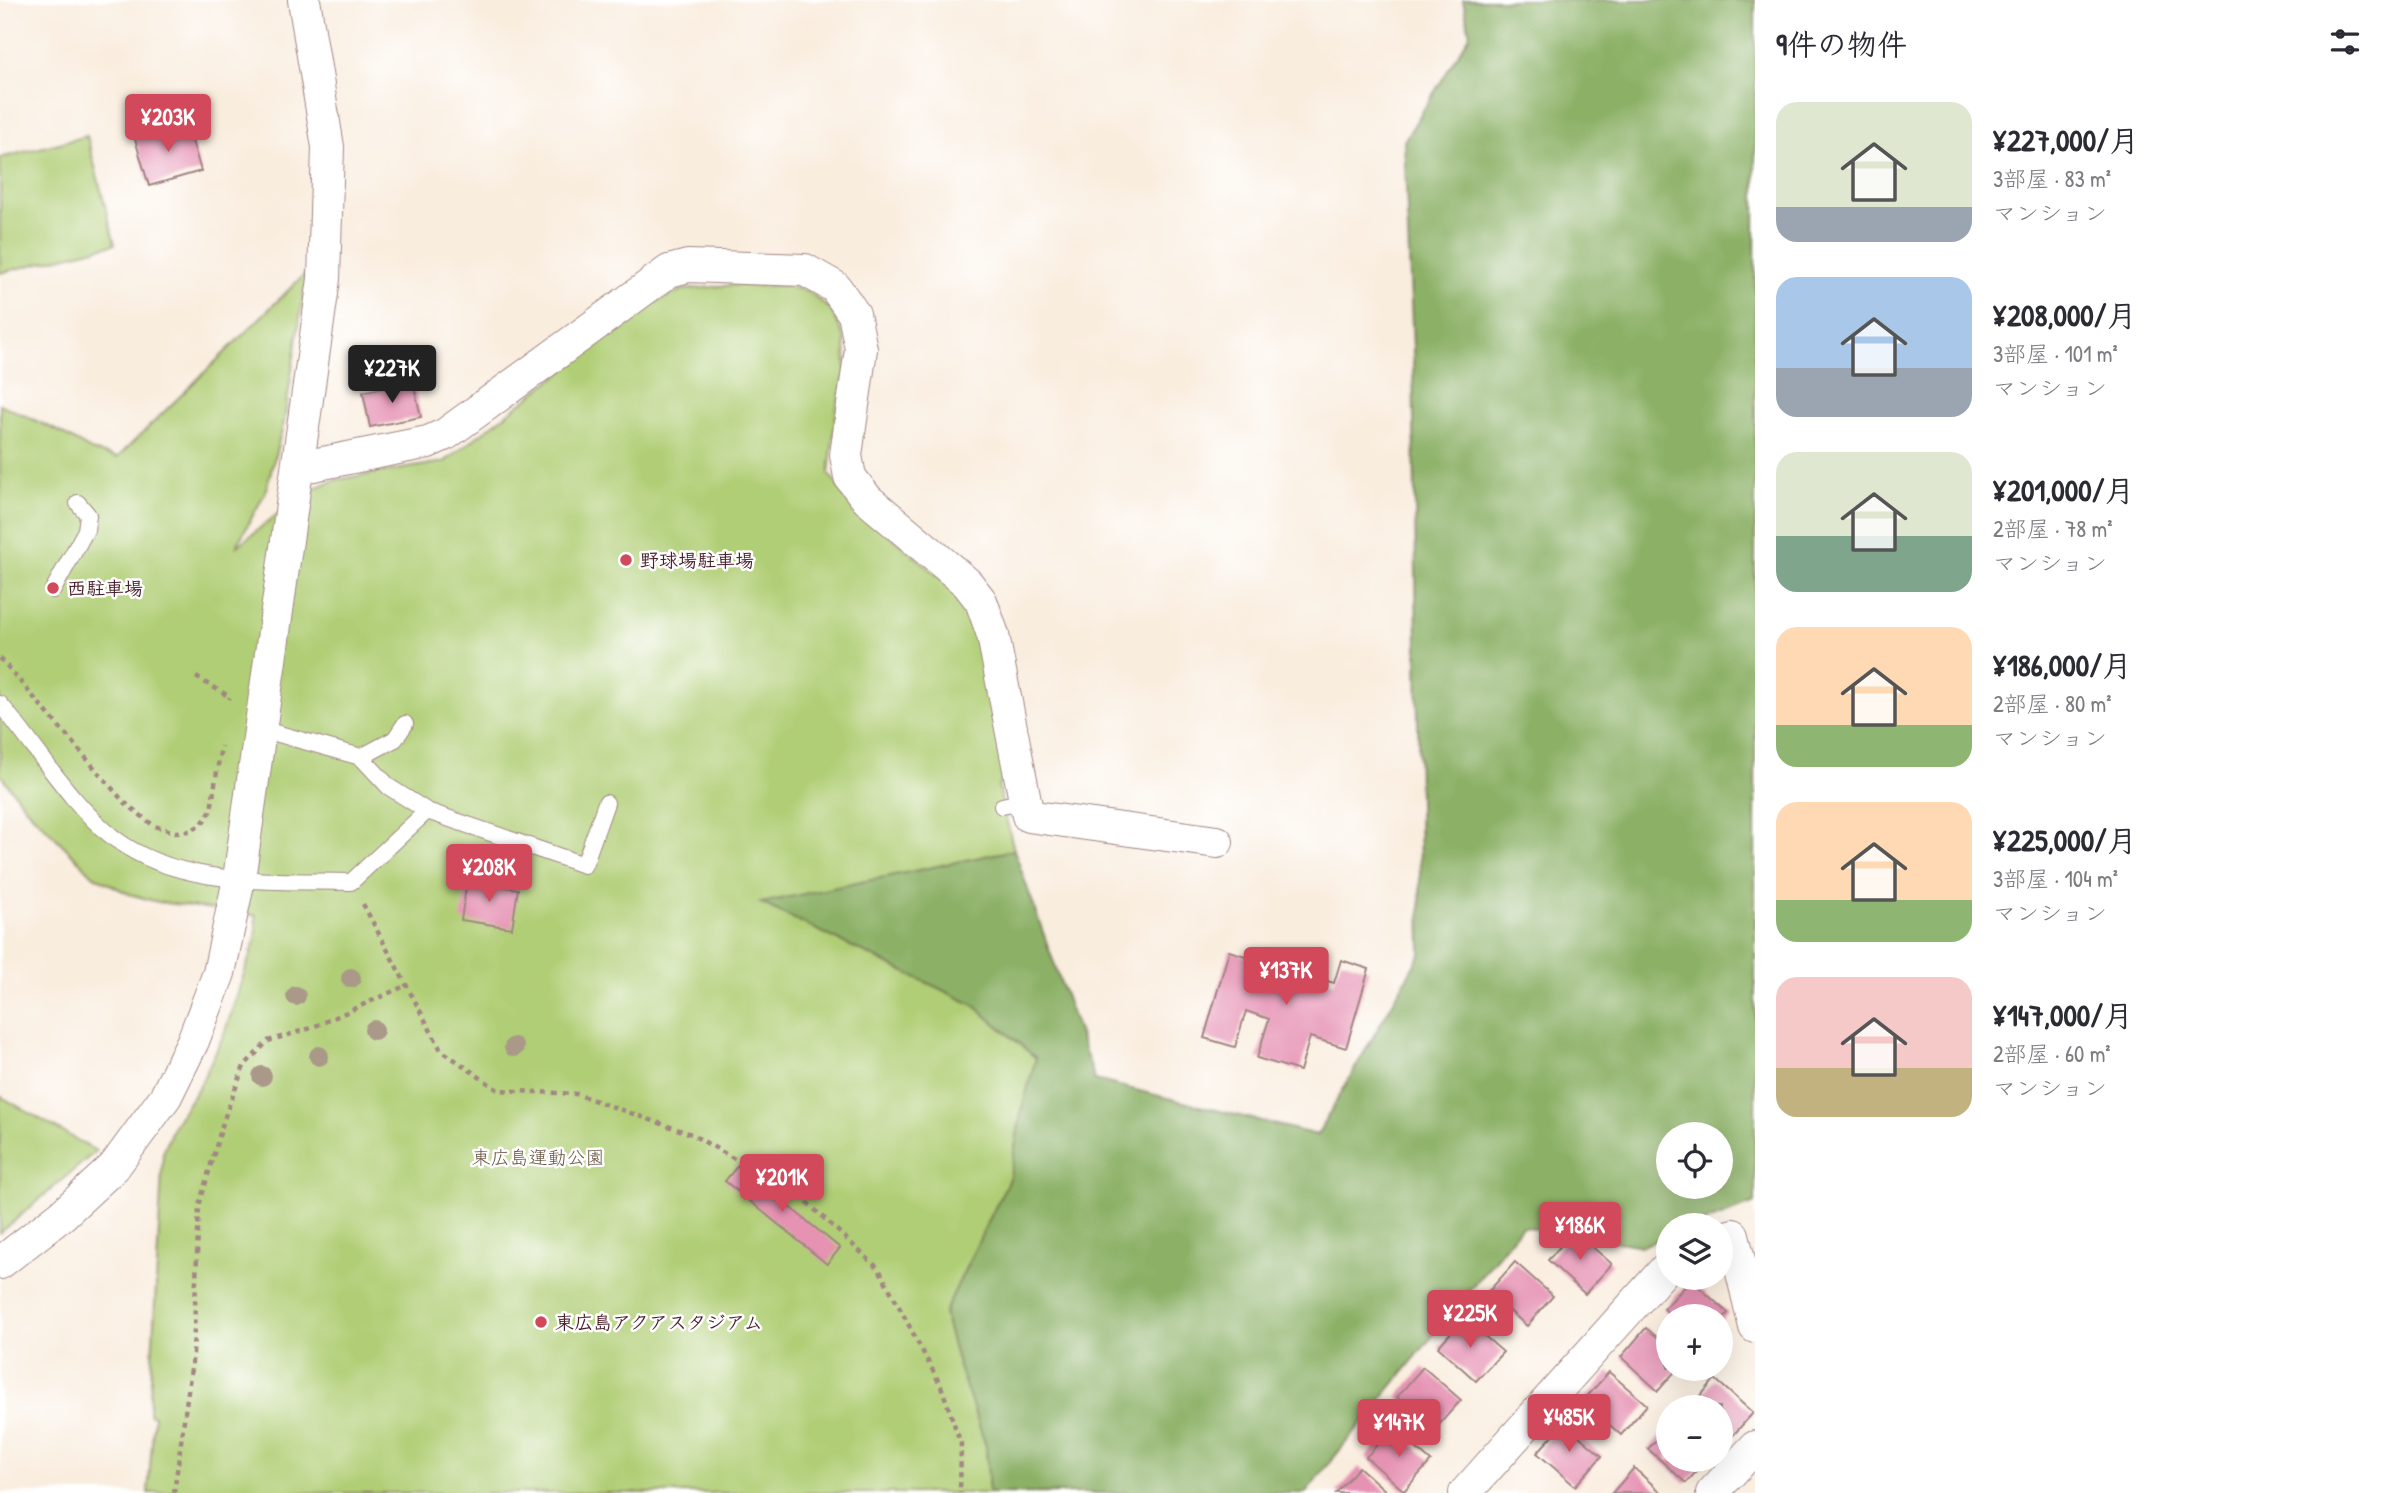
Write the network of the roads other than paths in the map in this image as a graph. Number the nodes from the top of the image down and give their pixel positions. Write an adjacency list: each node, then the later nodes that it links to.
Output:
1 (304, 0): 2 (street)
2 (298, 468): 7 (street); 11 (street)
3 (78, 503): 4 (lane)
4 (53, 590)
5 (0, 704): 12 (lane)
6 (405, 724): 8 (lane)
7 (261, 729): 8 (lane); 12 (street)
8 (361, 757): 10 (lane)
9 (606, 803): 10 (lane)
10 (427, 811): 12 (lane)
11 (1217, 842)
12 (239, 879): 14 (street)
13 (1736, 1232): 16 (street)
14 (0, 1263)
15 (1656, 1279): 18 (street)
16 (1755, 1327)
17 (1755, 1447): 19 (street)
18 (1465, 1493)
19 (1712, 1493)

